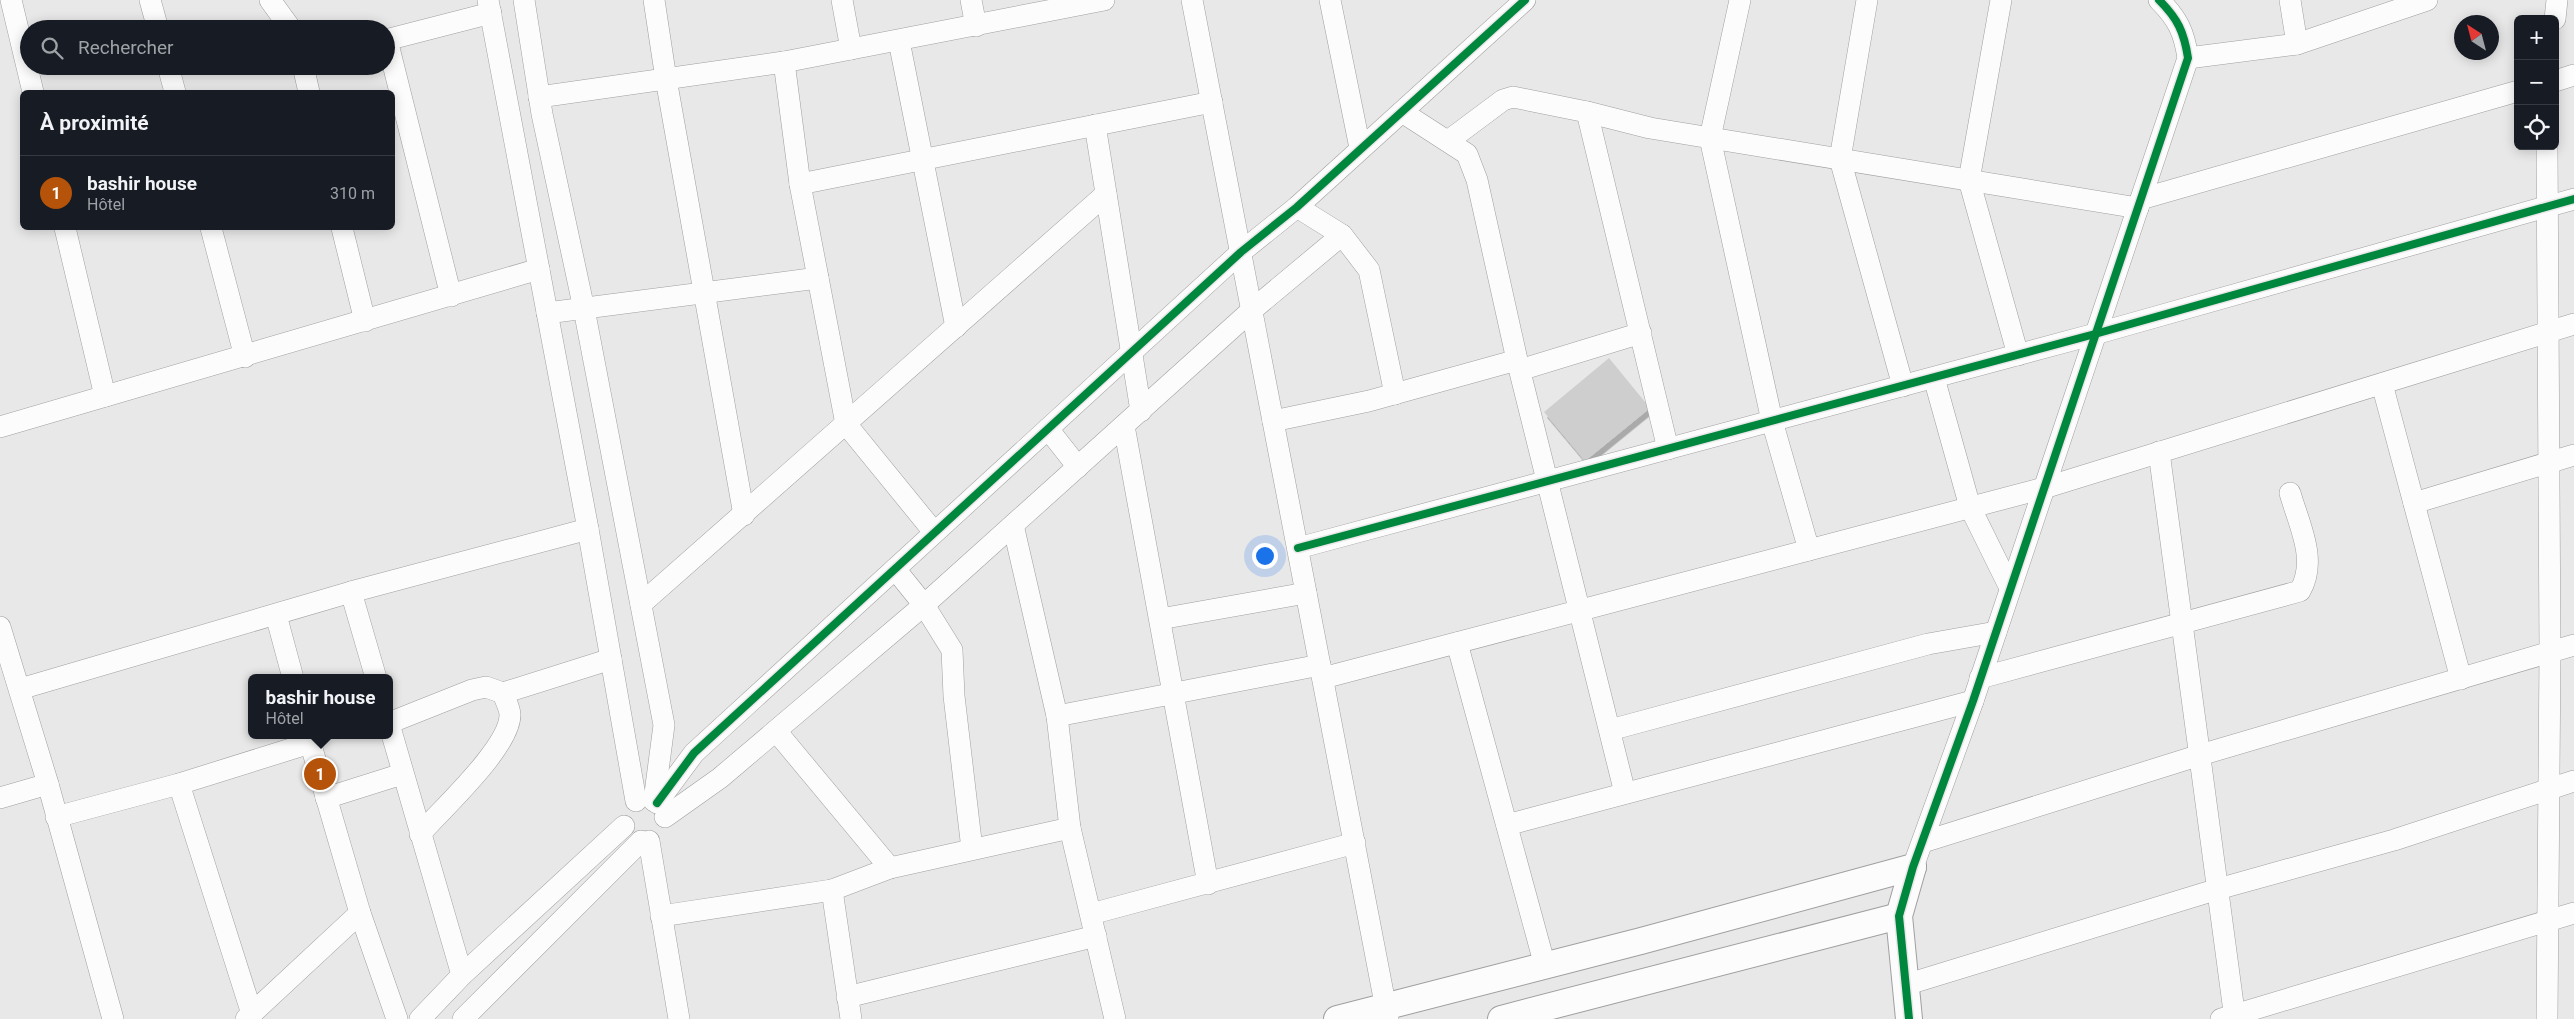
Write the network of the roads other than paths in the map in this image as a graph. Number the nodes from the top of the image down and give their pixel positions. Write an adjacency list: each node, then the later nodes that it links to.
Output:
1 (11, 0): 19 (street); 26 (street)
2 (150, 0): 22 (street)
3 (270, 0): 23 (street)
4 (524, 0): 44 (street)
5 (654, 0): 37 (street)
6 (842, 0): 29 (street)
7 (971, 0): 24 (street)
8 (1104, 0): 24 (street)
9 (1192, 0): 43 (street)
10 (1330, 0): 51 (street)
11 (1525, 0): 45 (street)
12 (1740, 0): 49 (street)
13 (1867, 0): 54 (street)
14 (2001, 0): 55 (street)
15 (2159, 0): 30 (street)
16 (2290, 0): 28 (street)
17 (2557, 0): 21 (street)
18 (2416, 2): 28 (street)
19 (0, 3)
20 (490, 6): 25 (street); 47 (street)
21 (2555, 15)
22 (156, 20)
23 (284, 20)
24 (976, 26): 27 (street)
25 (395, 37)
26 (20, 38)
27 (899, 41): 29 (street); 53 (street)
28 (2298, 44): 30 (street)
29 (851, 49): 31 (street)
30 (2188, 58): 59 (street)
31 (784, 62): 37 (street); 56 (street)
32 (29, 75): 39 (street)
33 (170, 75): 40 (street)
34 (305, 75): 41 (street)
35 (395, 75): 70 (street)
36 (2574, 75): 38 (street)
37 (666, 79): 44 (street); 69 (street)
38 (2559, 80)
39 (33, 90)
40 (174, 90)
41 (309, 90)
42 (2514, 93): 59 (street)
43 (1212, 102): 48 (street); 66 (street)
44 (540, 105): 47 (street); 71 (street)
45 (1402, 112): 50 (street); 51 (street)
46 (1587, 112): 49 (street); 50 (street); 78 (street)
47 (511, 119): 67 (street)
48 (1095, 125): 53 (street); 57 (street)
49 (1710, 138): 54 (street); 91 (street)
50 (1448, 141): 83 (street)
51 (1360, 148): 60 (street)
52 (2546, 150): 61 (street)
53 (922, 159): 56 (street); 76 (street)
54 (1840, 159): 55 (street); 86 (street)
55 (1969, 180): 59 (street); 81 (street)
56 (800, 184): 68 (street)
57 (1106, 194): 76 (street); 80 (street)
58 (2574, 199): 61 (street)
59 (2139, 204): 79 (street)
60 (1297, 206): 65 (street); 66 (street)
61 (2547, 209): 77 (street); 79 (street)
62 (65, 230): 88 (street)
63 (212, 230): 82 (street)
64 (342, 230): 74 (street)
65 (1342, 236): 72 (street); 87 (street)
66 (1240, 252): 72 (street); 80 (street)
67 (539, 269): 70 (street); 73 (street)
68 (818, 278): 69 (street); 92 (street)
69 (704, 294): 71 (street); 106 (street)
70 (451, 296): 74 (street)
71 (584, 310): 73 (street); 116 (street)
72 (1252, 310): 89 (street); 90 (street)
73 (548, 313): 108 (street)
74 (365, 321): 82 (street)
75 (2574, 324): 77 (street)
76 (956, 327): 92 (street)
77 (2548, 332): 85 (street); 99 (street)
78 (1640, 333): 83 (street); 96 (street)
79 (2095, 334): 81 (street); 102 (street)
80 (1132, 354): 89 (street); 95 (street)
81 (2018, 355): 84 (street)
82 (245, 357): 88 (street)
83 (1518, 365): 87 (street); 101 (street)
84 (1934, 378): 86 (street); 105 (street)
85 (2382, 384): 97 (street); 104 (street)
86 (1903, 386): 91 (street)
87 (1395, 394): 90 (street)
88 (106, 396): 94 (street)
89 (1142, 411): 93 (street)
90 (1273, 421): 110 (street)
91 (1772, 421): 96 (street); 111 (street)
92 (846, 424): 106 (street); 109 (street)
93 (1124, 426): 100 (street); 120 (street)
94 (0, 427)
95 (1048, 429): 100 (street); 109 (street)
96 (1668, 449): 101 (street)
97 (2159, 452): 102 (street); 121 (street)
98 (2574, 455): 99 (street)
99 (2549, 462): 104 (street); 126 (street)
100 (1078, 467): 107 (street)
101 (1547, 482): 110 (street); 118 (street)
102 (2044, 488): 105 (street); 113 (street)
103 (2290, 494): 121 (street)
104 (2414, 503): 132 (street)
105 (1970, 507): 111 (street); 113 (street)
106 (744, 515): 116 (street)
107 (1013, 525): 117 (street); 137 (street)
108 (588, 529): 114 (street); 127 (street)
109 (934, 532): 112 (street)
110 (1298, 548): 115 (street)
111 (1809, 550): 118 (street)
112 (894, 569): 117 (street); 152 (street)
113 (2010, 588): 123 (street)
114 (351, 592): 119 (street); 130 (street)
115 (1306, 593): 120 (street); 128 (street)
116 (641, 604): 152 (street)
117 (924, 604): 140 (street); 161 (street)
118 (1580, 610): 124 (street); 139 (street)
119 (276, 615): 129 (street); 133 (street)
120 (1160, 619): 135 (street)
121 (2182, 623): 131 (street); 143 (street)
122 (0, 627): 133 (street)
123 (1996, 632): 131 (street); 139 (street)
124 (1457, 643): 128 (street); 154 (street)
125 (2574, 645): 126 (street)
126 (2550, 653): 132 (street); 148 (street)
127 (611, 659): 134 (street); 152 (street)
128 (1321, 672): 135 (street); 160 (street)
129 (292, 674)
130 (375, 674)
131 (1980, 678): 136 (street)
132 (2461, 679): 143 (street)
133 (20, 689): 146 (street)
134 (503, 693): 138 (street); 157 (street)
135 (1174, 693): 137 (street); 164 (street)
136 (1973, 701): 149 (street); 159 (street)
137 (1057, 716): 156 (street)
138 (393, 721)
139 (1610, 730): 149 (street)
140 (776, 731): 152 (street); 163 (street)
141 (309, 739): 147 (street); 151 (street)
142 (393, 739): 144 (street)
143 (2200, 755): 159 (street); 165 (street)
144 (402, 774): 151 (street); 157 (street)
145 (2574, 781): 148 (street)
146 (48, 784): 150 (street); 153 (street)
147 (179, 784): 153 (street); 179 (street)
148 (2549, 789): 165 (street); 172 (street)
149 (1625, 793): 154 (street)
150 (0, 798)
151 (326, 798): 167 (street)
152 (653, 806): 155 (street); 158 (street)
153 (56, 817): 182 (street)
154 (1507, 825): 174 (street)
155 (624, 826): 158 (street); 175 (street)
156 (1070, 828): 161 (street); 169 (street)
157 (420, 834): 175 (street)
158 (645, 841): 170 (street); 185 (street)
159 (1923, 842): 162 (street)
160 (1354, 843): 164 (street); 178 (street)
161 (972, 849): 163 (street)
162 (1913, 867): 171 (street); 174 (street)
163 (890, 868): 166 (street)
164 (1208, 884): 169 (street)
165 (2218, 889): 176 (street); 181 (street)
166 (832, 890): 170 (street); 177 (street)
167 (360, 913): 179 (street); 183 (street)
168 (2574, 913): 172 (street)
169 (1091, 914): 173 (street)
170 (661, 916): 186 (street)
171 (1899, 916): 176 (street); 180 (street)
172 (2548, 921): 181 (street); 191 (street)
173 (1096, 936): 177 (street); 188 (street)
174 (1545, 966): 178 (street)
175 (462, 975): 184 (street)
176 (1905, 985): 190 (street)
177 (848, 997): 187 (street)
178 (1387, 1013): 189 (street)
179 (249, 1016)
180 (1509, 1018)
181 (2230, 1018)
182 (113, 1019)
183 (397, 1019)
184 (420, 1019)
185 (463, 1019)
186 (680, 1019)
187 (851, 1019)
188 (1115, 1019)
189 (1337, 1019)
190 (1909, 1019)
191 (2547, 1019)

